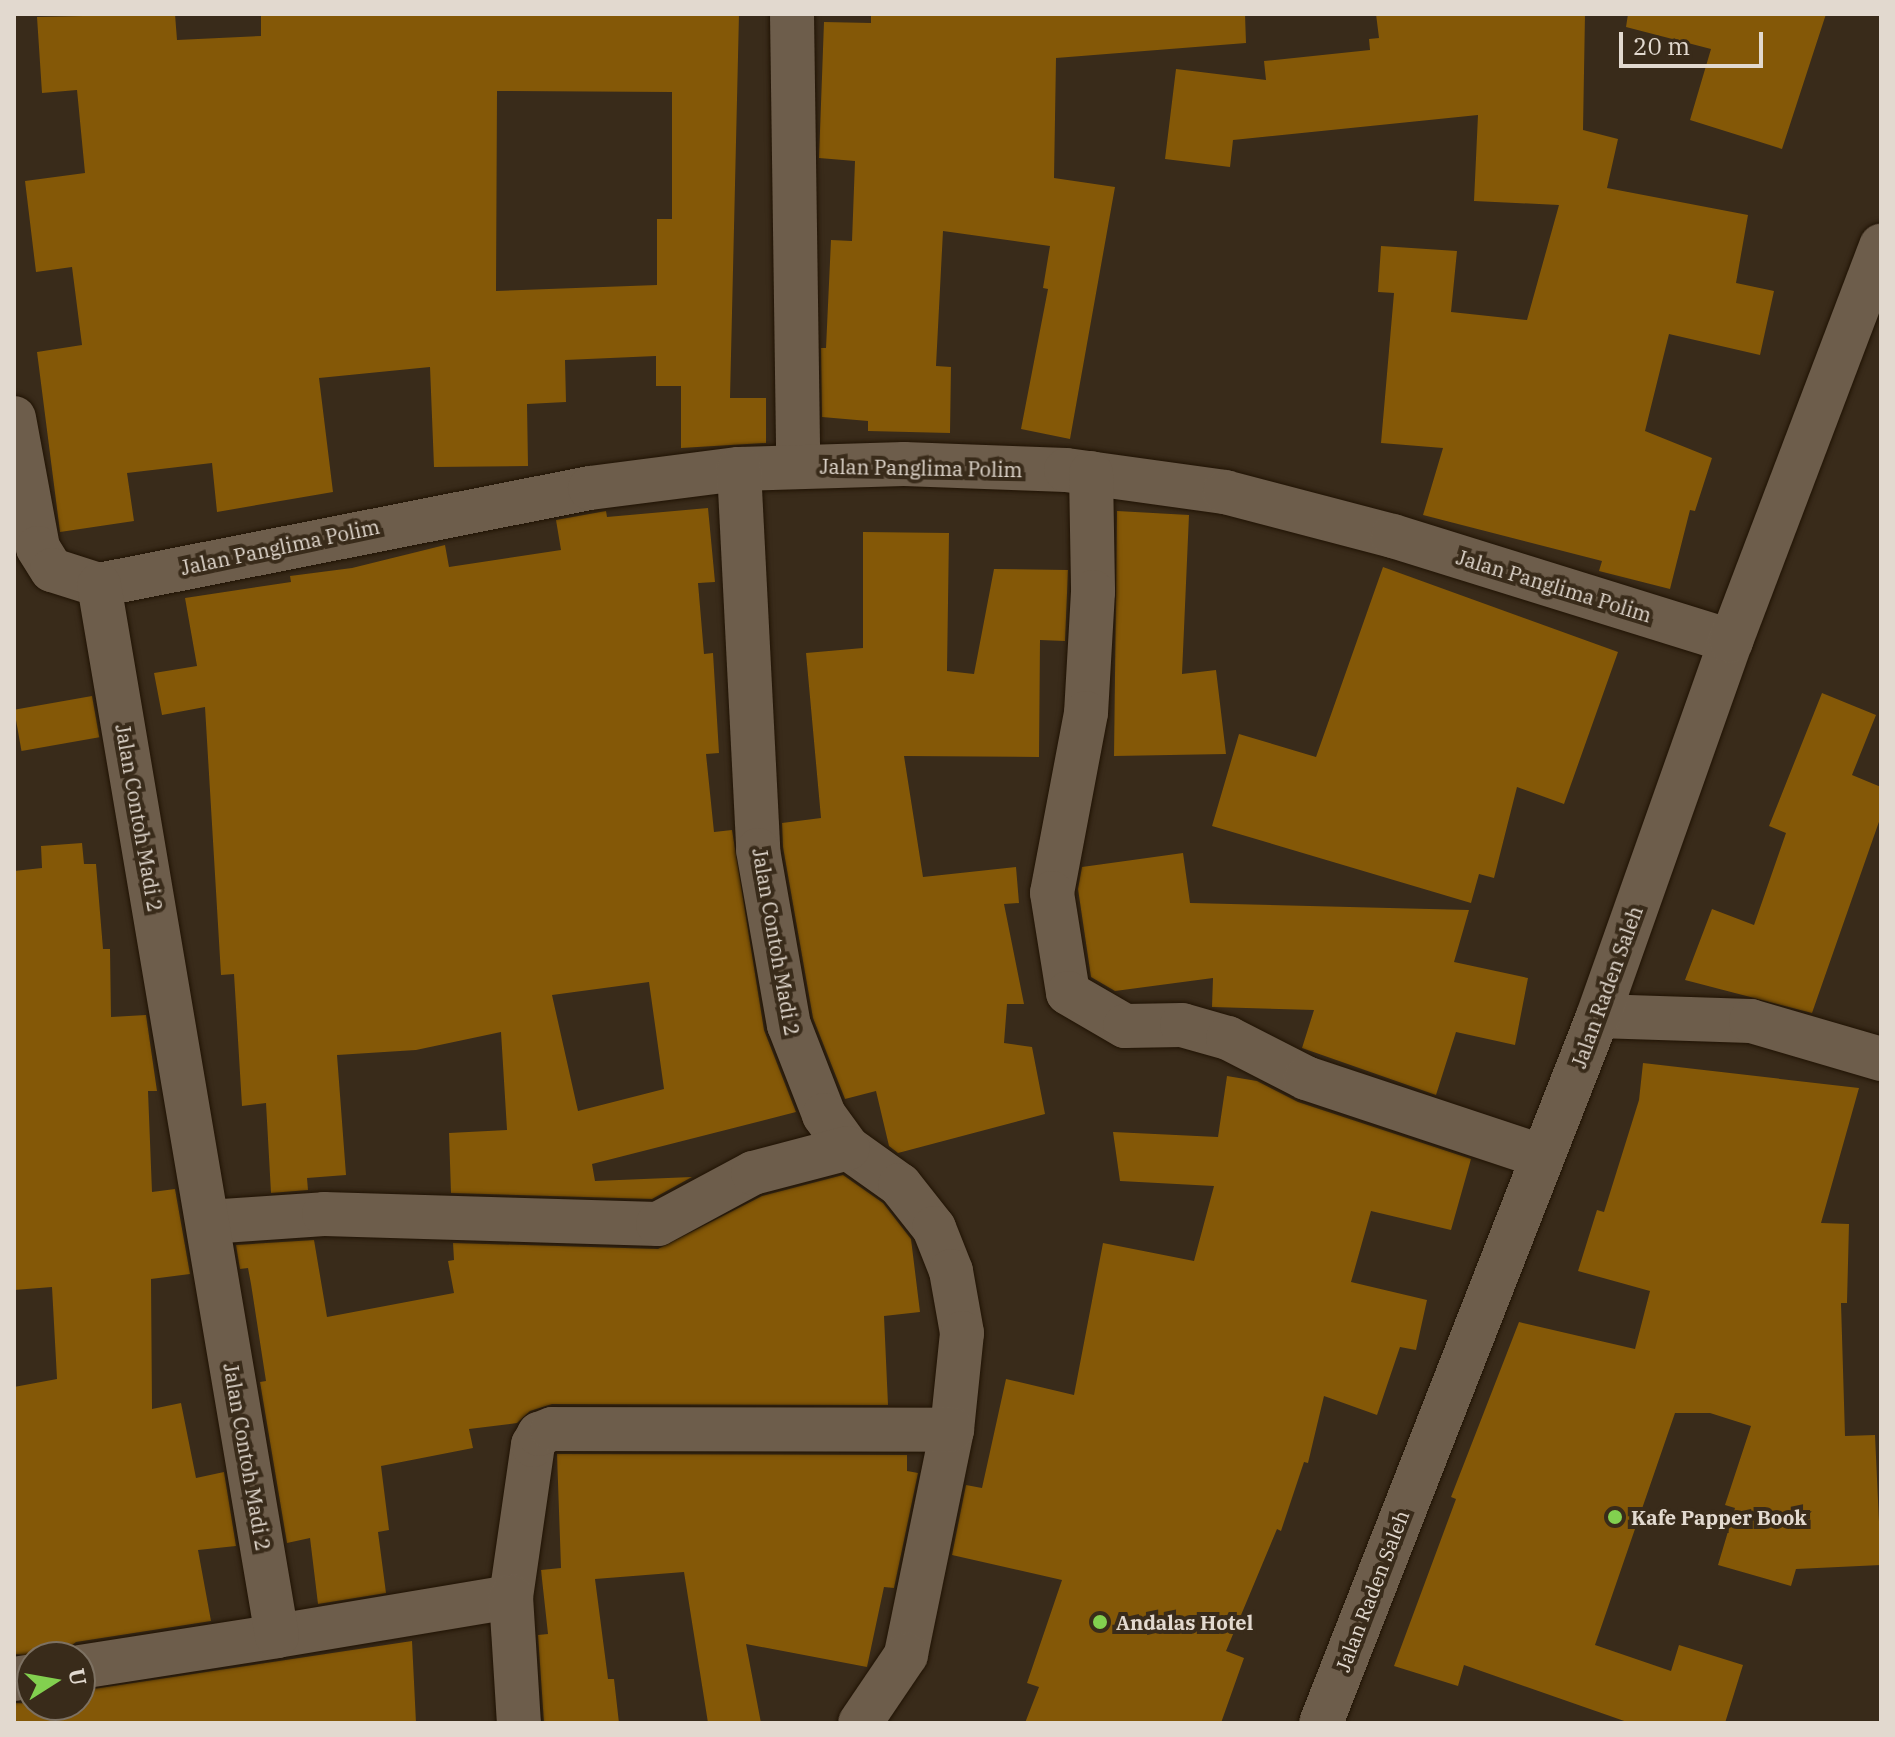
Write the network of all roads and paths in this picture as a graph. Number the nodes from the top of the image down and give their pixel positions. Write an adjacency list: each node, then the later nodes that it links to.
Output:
1 (792, 14): 4 (street)
2 (1881, 246): 8 (street, Jalan Raden Saleh)
3 (14, 418): 7 (street)
4 (798, 467): 5 (street, Jalan Panglima Polim); 6 (street, Jalan Panglima Polim)
5 (739, 469): 7 (street, Jalan Panglima Polim); 11 (street, Jalan Contoh Madi 2)
6 (1091, 473): 8 (street, Jalan Panglima Polim); 12 (street)
7 (99, 585): 13 (street, Jalan Contoh Madi 2)
8 (1731, 641): 9 (street, Jalan Raden Saleh)
9 (1598, 1016): 10 (street); 12 (street, Jalan Raden Saleh)
10 (1880, 1064)
11 (848, 1148): 13 (street); 14 (street, Jalan Contoh Madi 2)
12 (1540, 1156): 20 (street, Jalan Raden Saleh)
13 (208, 1222): 16 (street, Jalan Contoh Madi 2)
14 (952, 1430): 15 (street); 19 (street, Jalan Contoh Madi 2)
15 (511, 1597): 16 (street); 18 (street)
16 (277, 1636): 17 (street)
17 (96, 1664)
18 (519, 1723)
19 (860, 1723)
20 (1321, 1723)

